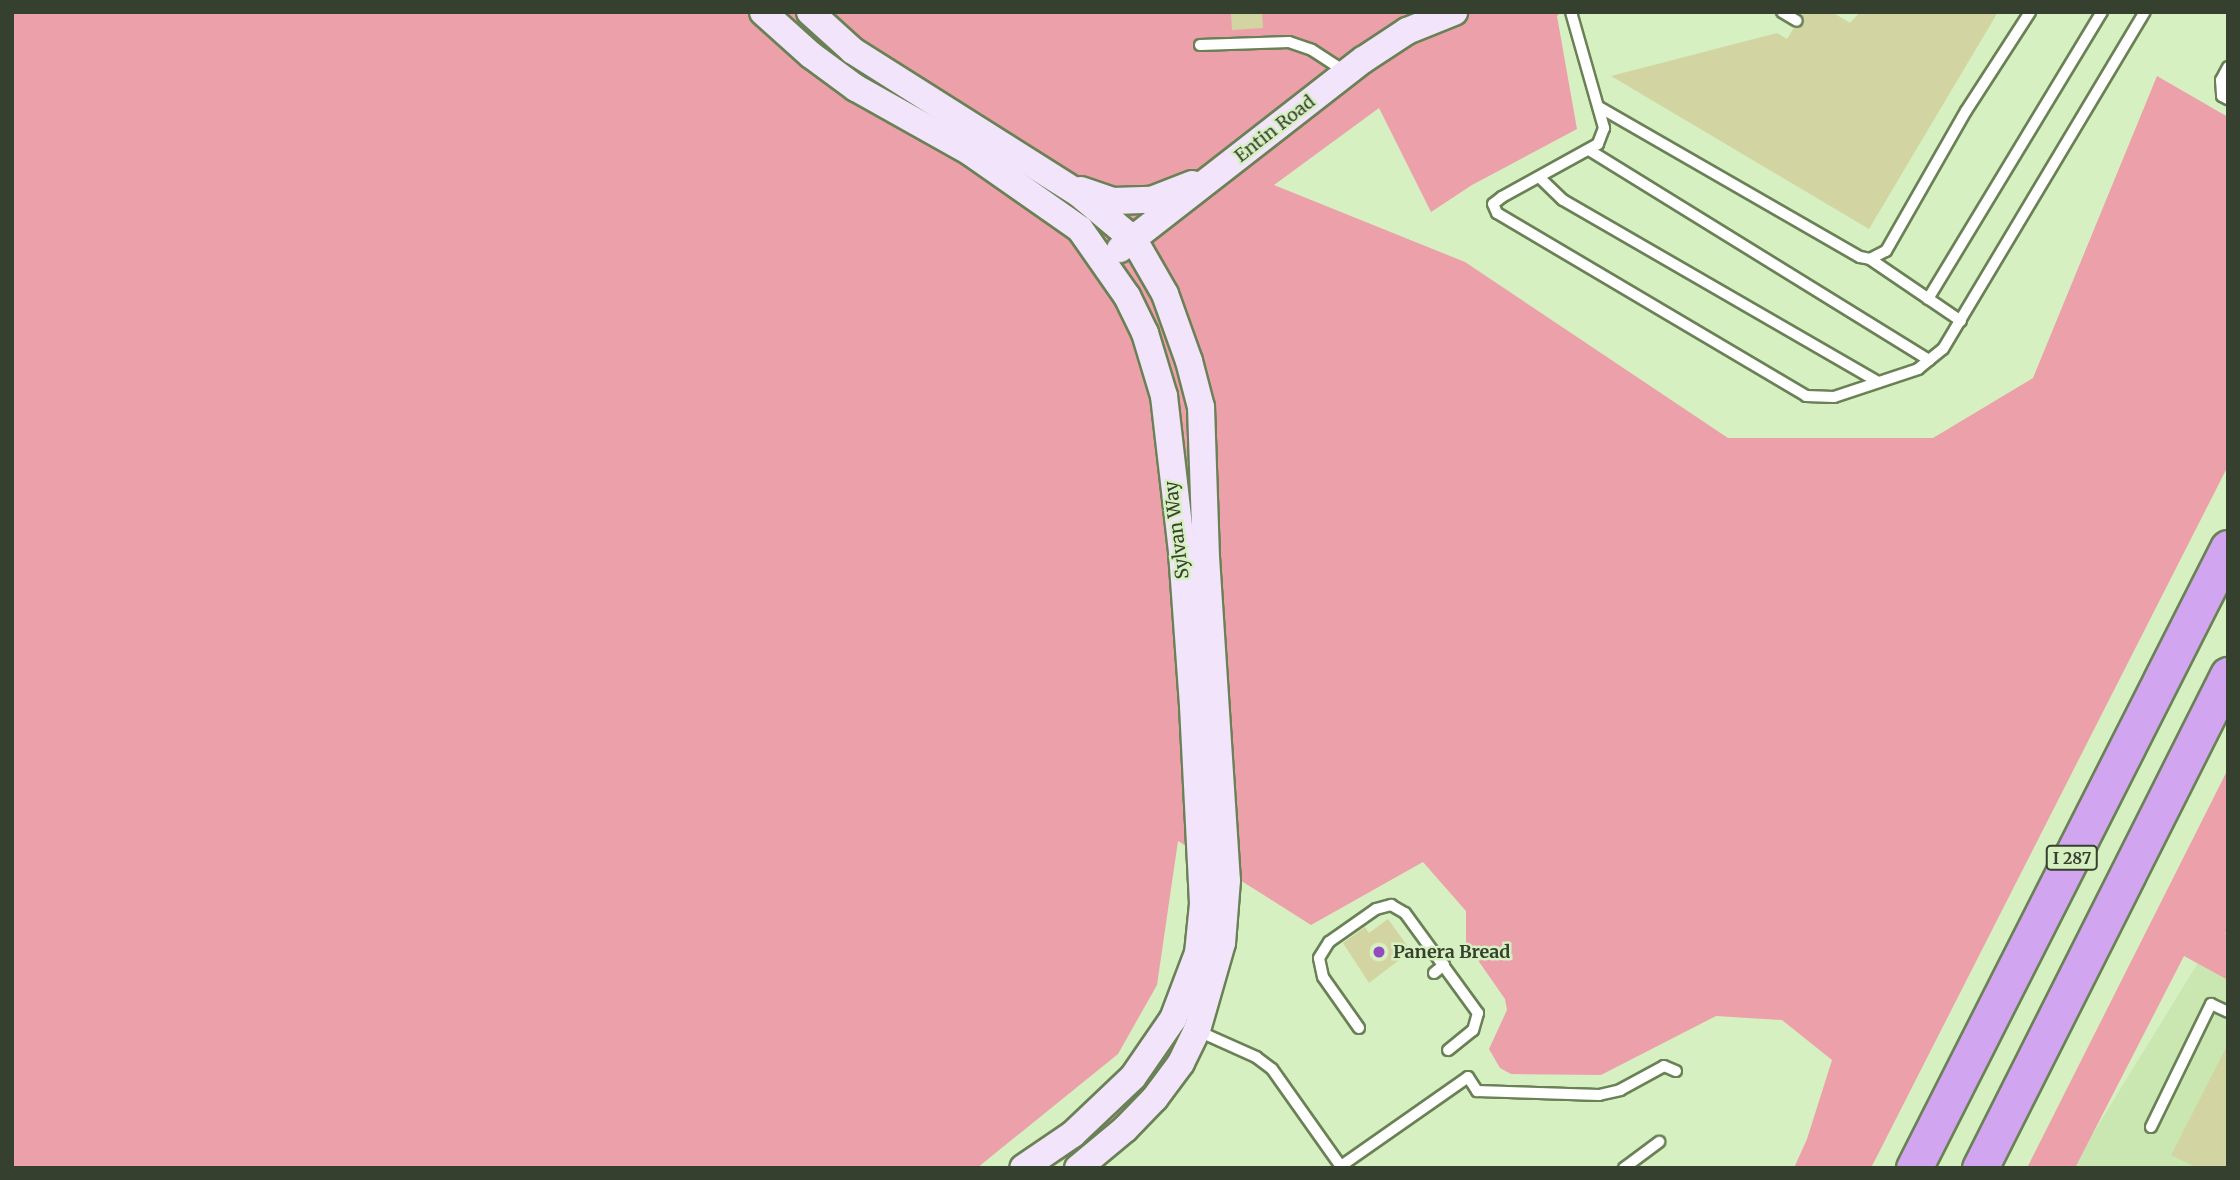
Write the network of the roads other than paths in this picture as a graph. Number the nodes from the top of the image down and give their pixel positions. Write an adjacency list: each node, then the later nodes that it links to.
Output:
1 (763, 12): 21 (street, Sylvan Way)
2 (810, 12): 18 (street, Sylvan Way)
3 (1454, 12): 12 (street, Entin Road)
4 (1571, 12): 14 (lane)
5 (1782, 12): 9 (lane)
6 (2030, 12): 20 (lane)
7 (2102, 12): 22 (lane)
8 (2144, 12): 23 (lane)
9 (1797, 21)
10 (1200, 45): 12 (lane)
11 (2228, 67): 13 (lane)
12 (1347, 73): 16 (street, Entin Road)
13 (2228, 99)
14 (1599, 107): 15 (lane); 20 (lane)
15 (1589, 150): 17 (lane); 24 (lane)
16 (1220, 173): 18 (street); 19 (street, Entin Road)
17 (1539, 177): 25 (lane); 25 (lane)
18 (1063, 183): 19 (street, Sylvan Way)
19 (1134, 240): 21 (street, Entin Road); 28 (street, Sylvan Way)
20 (1870, 259): 22 (lane)
21 (1105, 260): 28 (street, Sylvan Way)
22 (1928, 299): 23 (lane)
23 (1961, 321): 24 (lane)
24 (1929, 360): 25 (lane)
25 (1878, 382)
26 (2228, 548): 43 (highway, I 287)
27 (2228, 675): 44 (highway)
28 (1206, 726): 32 (street, Sylvan Way); 34 (street, Sylvan Way)
29 (1444, 965): 30 (lane); 33 (lane); 35 (lane)
30 (1434, 973)
31 (2228, 1012): 37 (lane)
32 (1173, 1018): 34 (lane); 40 (street, Sylvan Way)
33 (1359, 1028)
34 (1197, 1030): 39 (lane); 41 (street, Sylvan Way)
35 (1448, 1050)
36 (1676, 1071): 39 (lane)
37 (2151, 1126)
38 (1659, 1142): 42 (lane)
39 (1342, 1167)
40 (1023, 1168)
41 (1078, 1168)
42 (1624, 1168)
43 (1914, 1168)
44 (1980, 1168)

